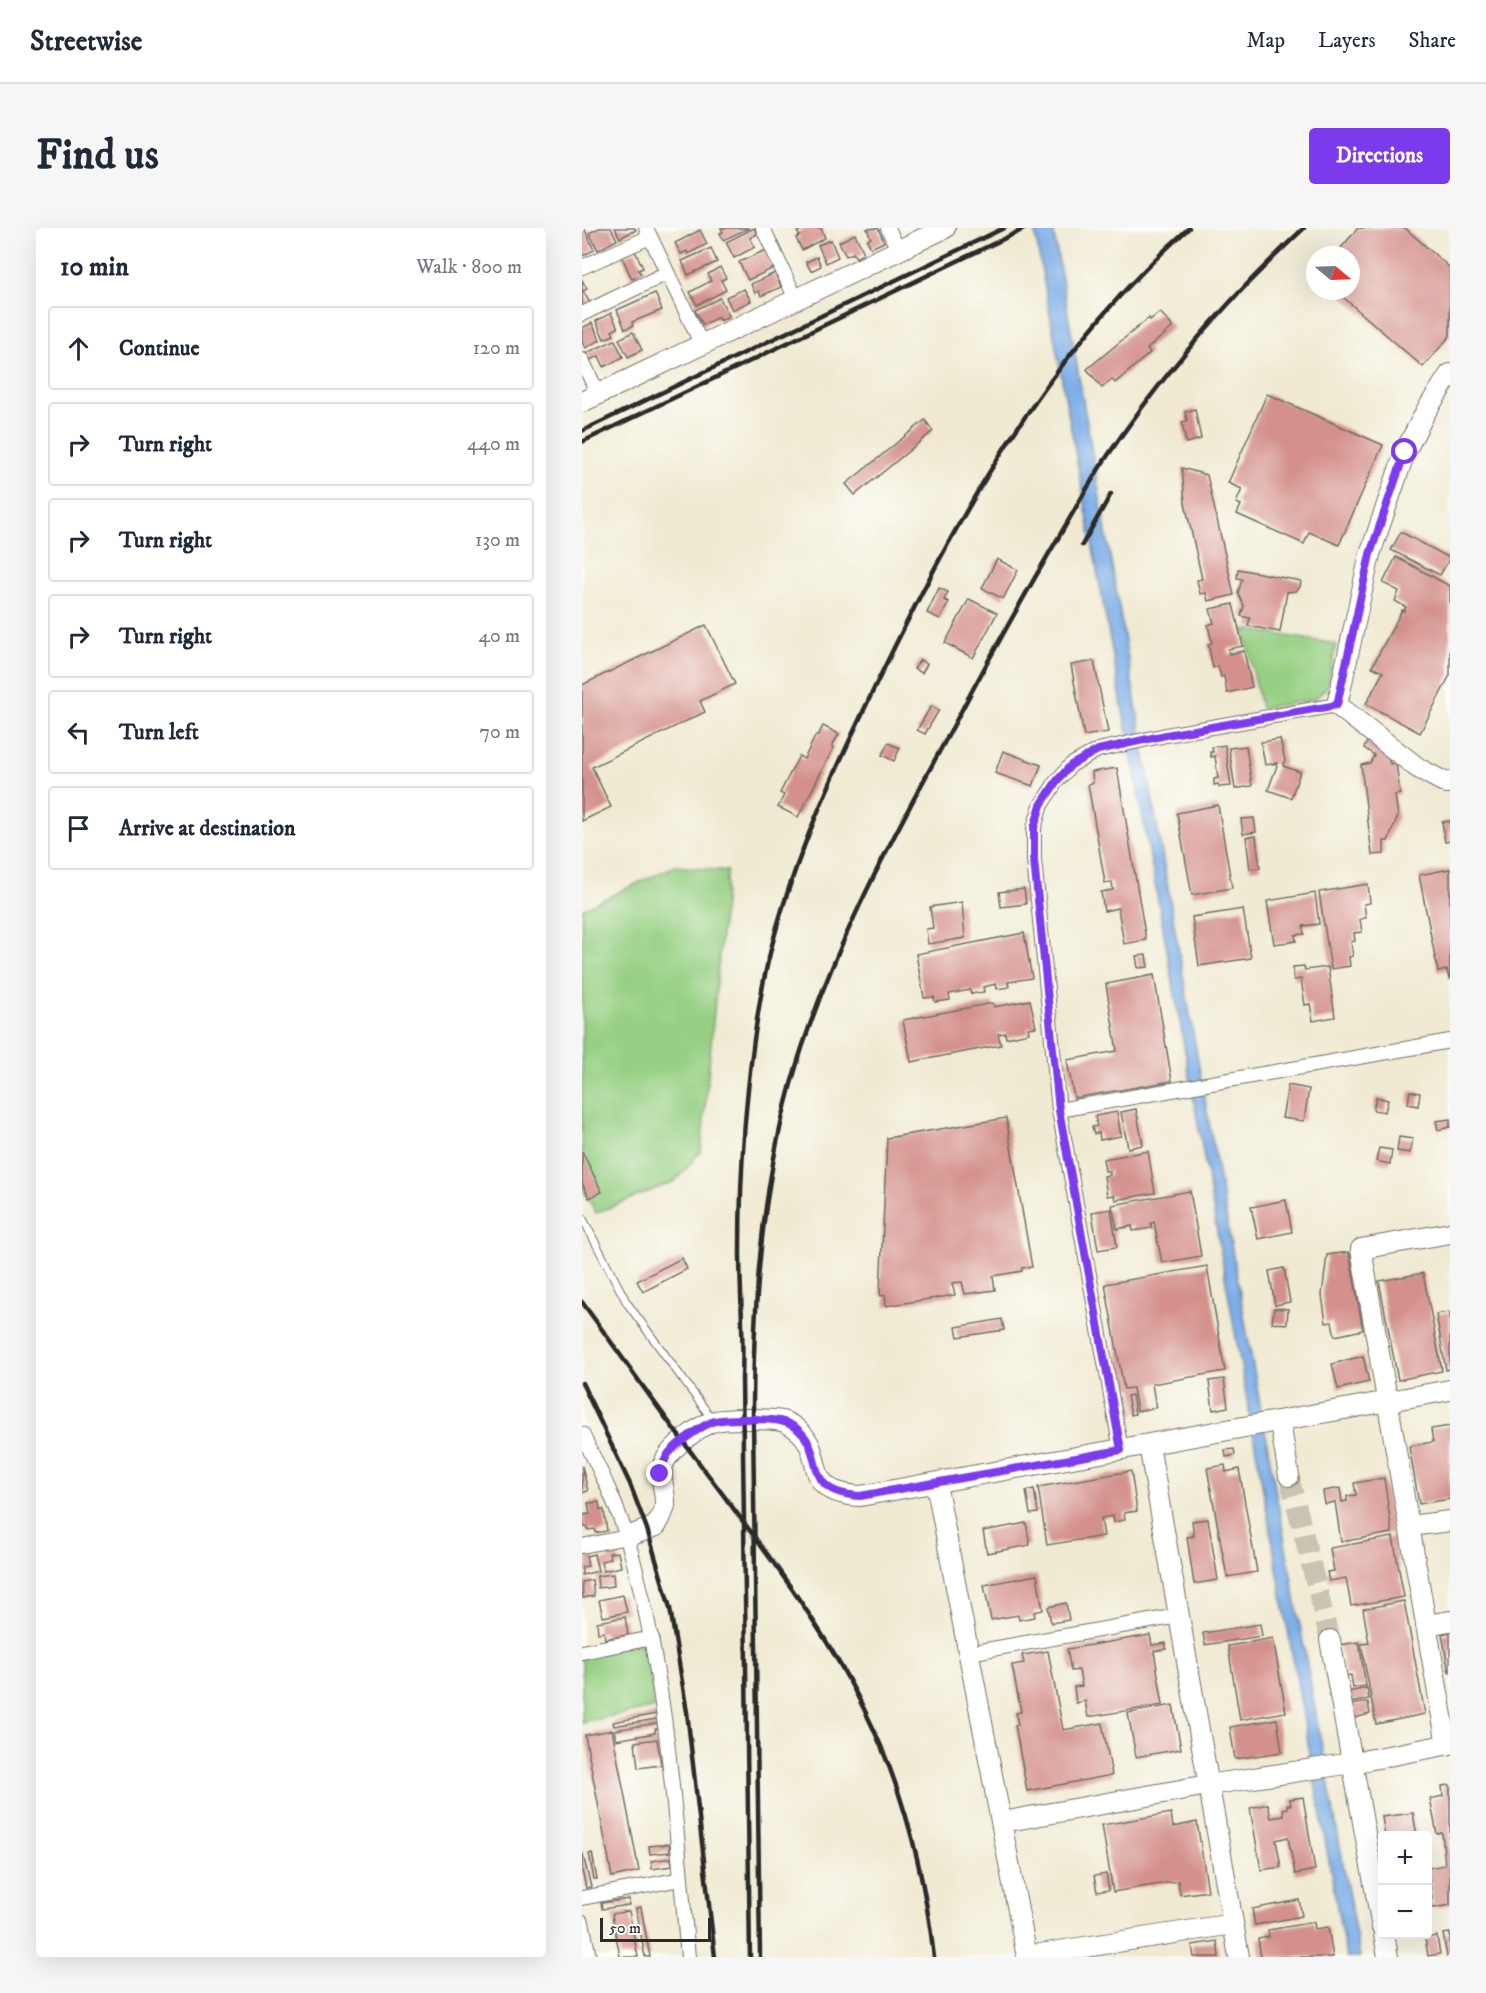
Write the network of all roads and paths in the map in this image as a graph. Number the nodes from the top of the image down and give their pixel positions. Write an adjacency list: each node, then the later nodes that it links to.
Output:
1 (763, 228): 8 (street)
2 (888, 228): 5 (street)
3 (945, 228): 5 (street)
4 (648, 232): 6 (street); 7 (street)
5 (898, 250): 8 (street)
6 (582, 267)
7 (667, 273): 9 (street); 10 (street)
8 (796, 299): 10 (street)
9 (582, 314)
10 (702, 345): 13 (street)
11 (582, 360): 13 (street)
12 (1450, 374): 14 (street)
13 (590, 398)
14 (1337, 705): 15 (street); 17 (street)
15 (1450, 783)
16 (1450, 1041): 17 (street)
17 (1059, 1110): 26 (street)
18 (582, 1218): 22 (lane)
19 (1450, 1233): 21 (street)
20 (1450, 1390): 21 (street)
21 (1387, 1403): 23 (street); 30 (street)
22 (713, 1421): 28 (street); 31 (street)
23 (1280, 1422): 25 (street); 27 (street)
24 (582, 1434): 31 (street)
25 (1149, 1445): 26 (street); 33 (street)
26 (1121, 1450): 28 (street)
27 (1289, 1476)
28 (936, 1483): 39 (street)
29 (1450, 1521): 30 (street)
30 (1409, 1526): 35 (street)
31 (627, 1537): 32 (street); 36 (street)
32 (582, 1546)
33 (1178, 1616): 39 (street); 42 (street)
34 (1450, 1621): 35 (street)
35 (1426, 1625): 40 (street)
36 (652, 1638): 38 (street); 44 (street)
37 (1330, 1640): 41 (street)
38 (582, 1652)
39 (969, 1653): 43 (street)
40 (1449, 1744): 41 (street)
41 (1352, 1763): 42 (street); 46 (street)
42 (1208, 1785): 43 (street); 48 (street)
43 (1002, 1822): 53 (street)
44 (681, 1879): 45 (street); 52 (street)
45 (582, 1898)
46 (1378, 1901)
47 (582, 1922): 51 (street)
48 (1233, 1924): 50 (street); 54 (street)
49 (1385, 1939): 55 (street)
50 (1100, 1951): 53 (street)
51 (589, 1957)
52 (688, 1957)
53 (1027, 1957)
54 (1239, 1957)
55 (1388, 1957)

